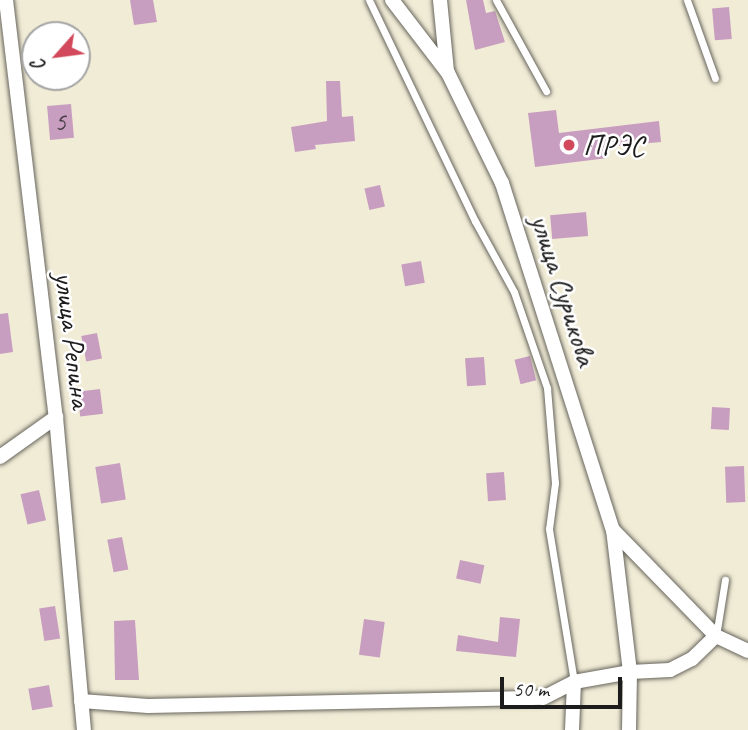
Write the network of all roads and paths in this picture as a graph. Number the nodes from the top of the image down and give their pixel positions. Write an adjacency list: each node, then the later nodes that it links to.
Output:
1 (6, 0): 10 (street, улица Репина)
2 (369, 0): 17 (lane)
3 (392, 0): 7 (street, улица Сурикова)
4 (440, 0): 7 (street, улица Сурикова)
5 (496, 0): 9 (lane)
6 (687, 0): 8 (lane)
7 (448, 73): 12 (street, улица Сурикова)
8 (715, 78)
9 (546, 91)
10 (56, 417): 11 (street); 18 (street, улица Репина)
11 (0, 457)
12 (613, 530): 14 (street); 16 (street, улица Сурикова)
13 (724, 580): 14 (lane)
14 (716, 636): 15 (street); 16 (street)
15 (748, 651)
16 (630, 671): 17 (street); 21 (street, улица Сурикова)
17 (574, 682): 18 (street); 20 (street)
18 (81, 701): 19 (street, улица Репина)
19 (84, 730)
20 (572, 730)
21 (629, 730)

